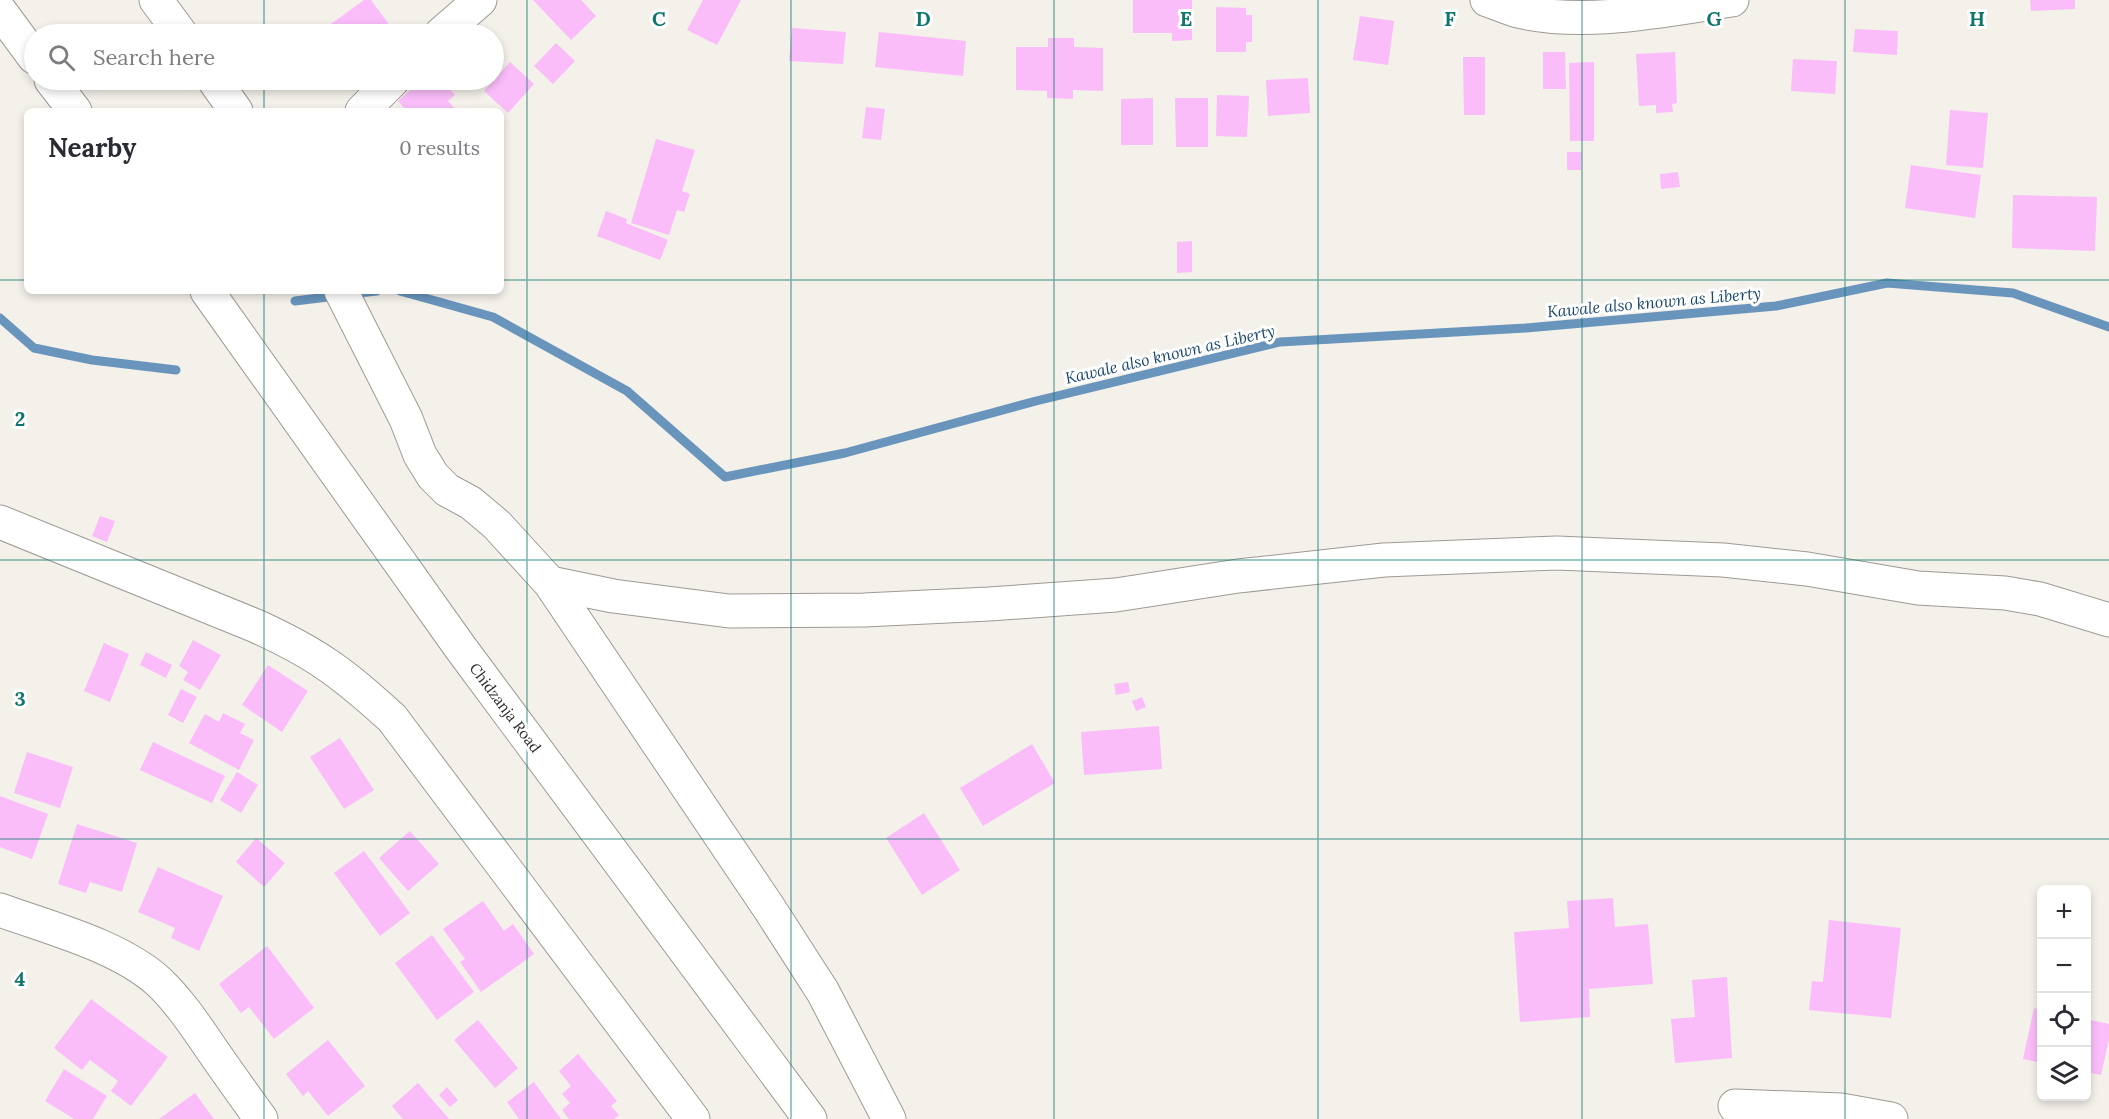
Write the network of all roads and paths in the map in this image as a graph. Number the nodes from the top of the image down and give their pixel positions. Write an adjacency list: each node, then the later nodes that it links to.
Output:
1 (156, 0): 6 (street)
2 (480, 0): 7 (street)
3 (1487, 0): 4 (street)
4 (1732, 0)
5 (0, 11): 8 (street)
6 (174, 24)
7 (452, 24)
8 (24, 43)
9 (59, 90): 12 (street)
10 (221, 90): 13 (street)
11 (383, 90): 14 (street)
12 (73, 108)
13 (234, 108)
14 (365, 108)
15 (209, 294): 24 (street, Chidzanja Road)
16 (343, 294): 18 (street)
17 (0, 522): 23 (street)
18 (550, 583): 19 (street); 25 (street)
19 (2109, 620)
20 (0, 910): 22 (street)
21 (1735, 1106): 26 (street)
22 (261, 1119)
23 (693, 1119)
24 (810, 1119)
25 (889, 1119)
26 (1891, 1119)

